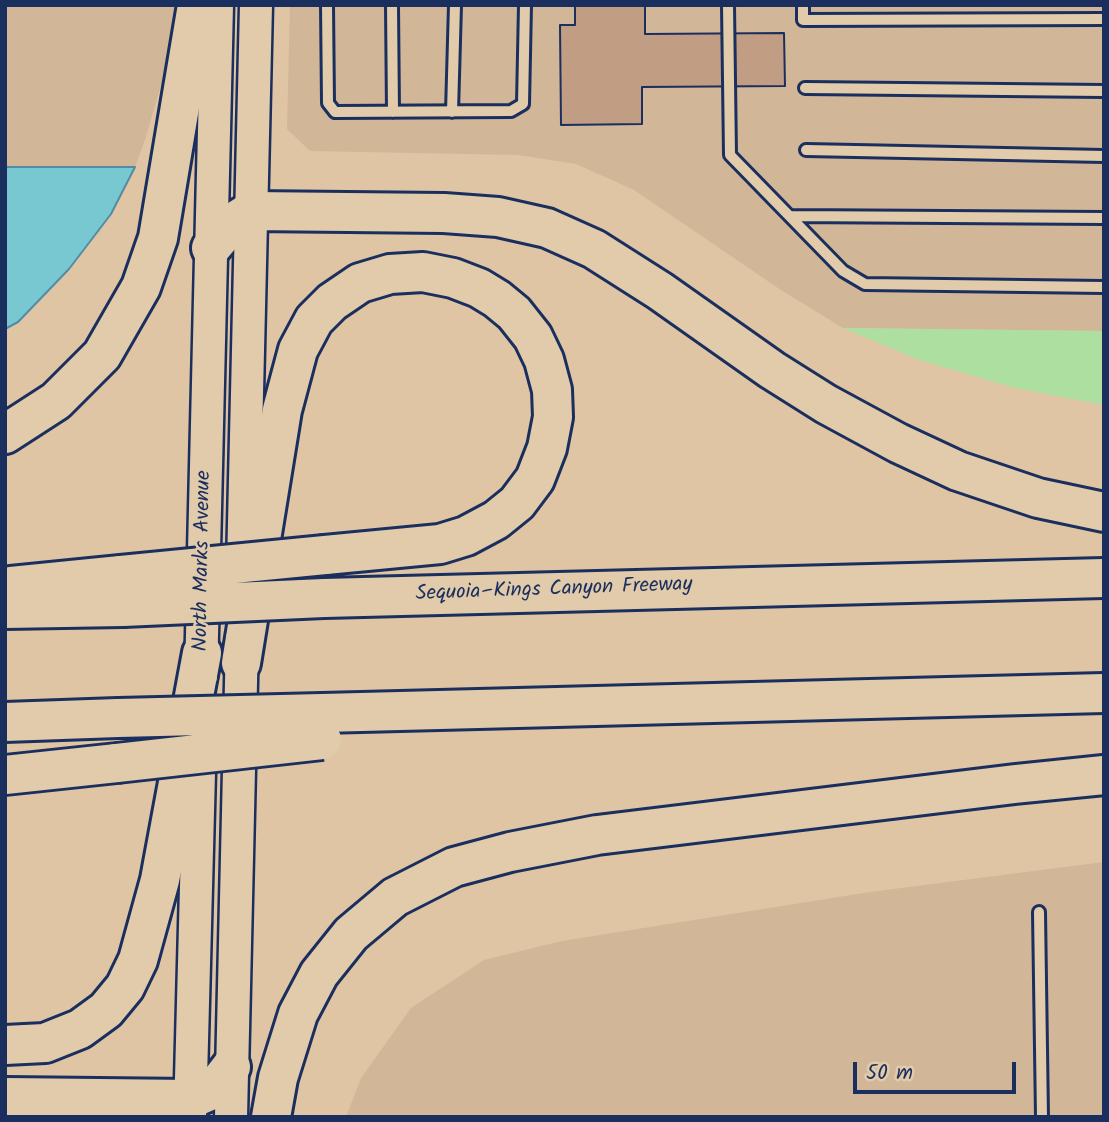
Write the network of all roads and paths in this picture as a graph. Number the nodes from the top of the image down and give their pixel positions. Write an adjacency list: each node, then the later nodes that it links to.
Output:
1 (197, 5): 24 (highway)
2 (217, 5): 22 (main road, North Marks Avenue)
3 (239, 5): 12 (main road)
4 (256, 5): 12 (main road, North Marks Avenue)
5 (327, 5): 15 (lane)
6 (392, 5): 15 (lane)
7 (455, 5): 16 (lane)
8 (525, 5): 16 (lane)
9 (728, 5): 20 (lane)
10 (803, 5): 11 (lane)
11 (1104, 19)
12 (255, 87): 19 (main road, North Marks Avenue)
13 (805, 88): 14 (lane)
14 (1104, 91)
15 (393, 112): 16 (lane)
16 (452, 112)
17 (806, 150): 18 (lane)
18 (1104, 156)
19 (251, 211): 22 (highway); 25 (highway); 31 (main road, North Marks Avenue)
20 (790, 216): 21 (lane); 23 (lane)
21 (1104, 218)
22 (211, 248): 30 (main road, North Marks Avenue)
23 (1104, 287)
24 (5, 434)
25 (1104, 512)
26 (1104, 578): 28 (highway, Sequoia–Kings Canyon Freeway, bridge)
27 (5, 586): 28 (highway)
28 (122, 591): 29 (highway, Sequoia–Kings Canyon Freeway); 31 (highway, bridge)
29 (5, 609)
30 (202, 653): 38 (highway); 41 (main road, North Marks Avenue)
31 (241, 663): 39 (main road, North Marks Avenue)
32 (1104, 694): 34 (highway)
33 (5, 722): 34 (highway, bridge)
34 (322, 726): 35 (highway, bridge)
35 (5, 775)
36 (1104, 775): 43 (highway)
37 (1039, 912): 44 (lane)
38 (5, 1045)
39 (231, 1067): 41 (highway); 42 (main road, North Marks Avenue)
40 (5, 1097): 41 (highway)
41 (191, 1108)
42 (231, 1117)
43 (271, 1117)
44 (1042, 1117)

